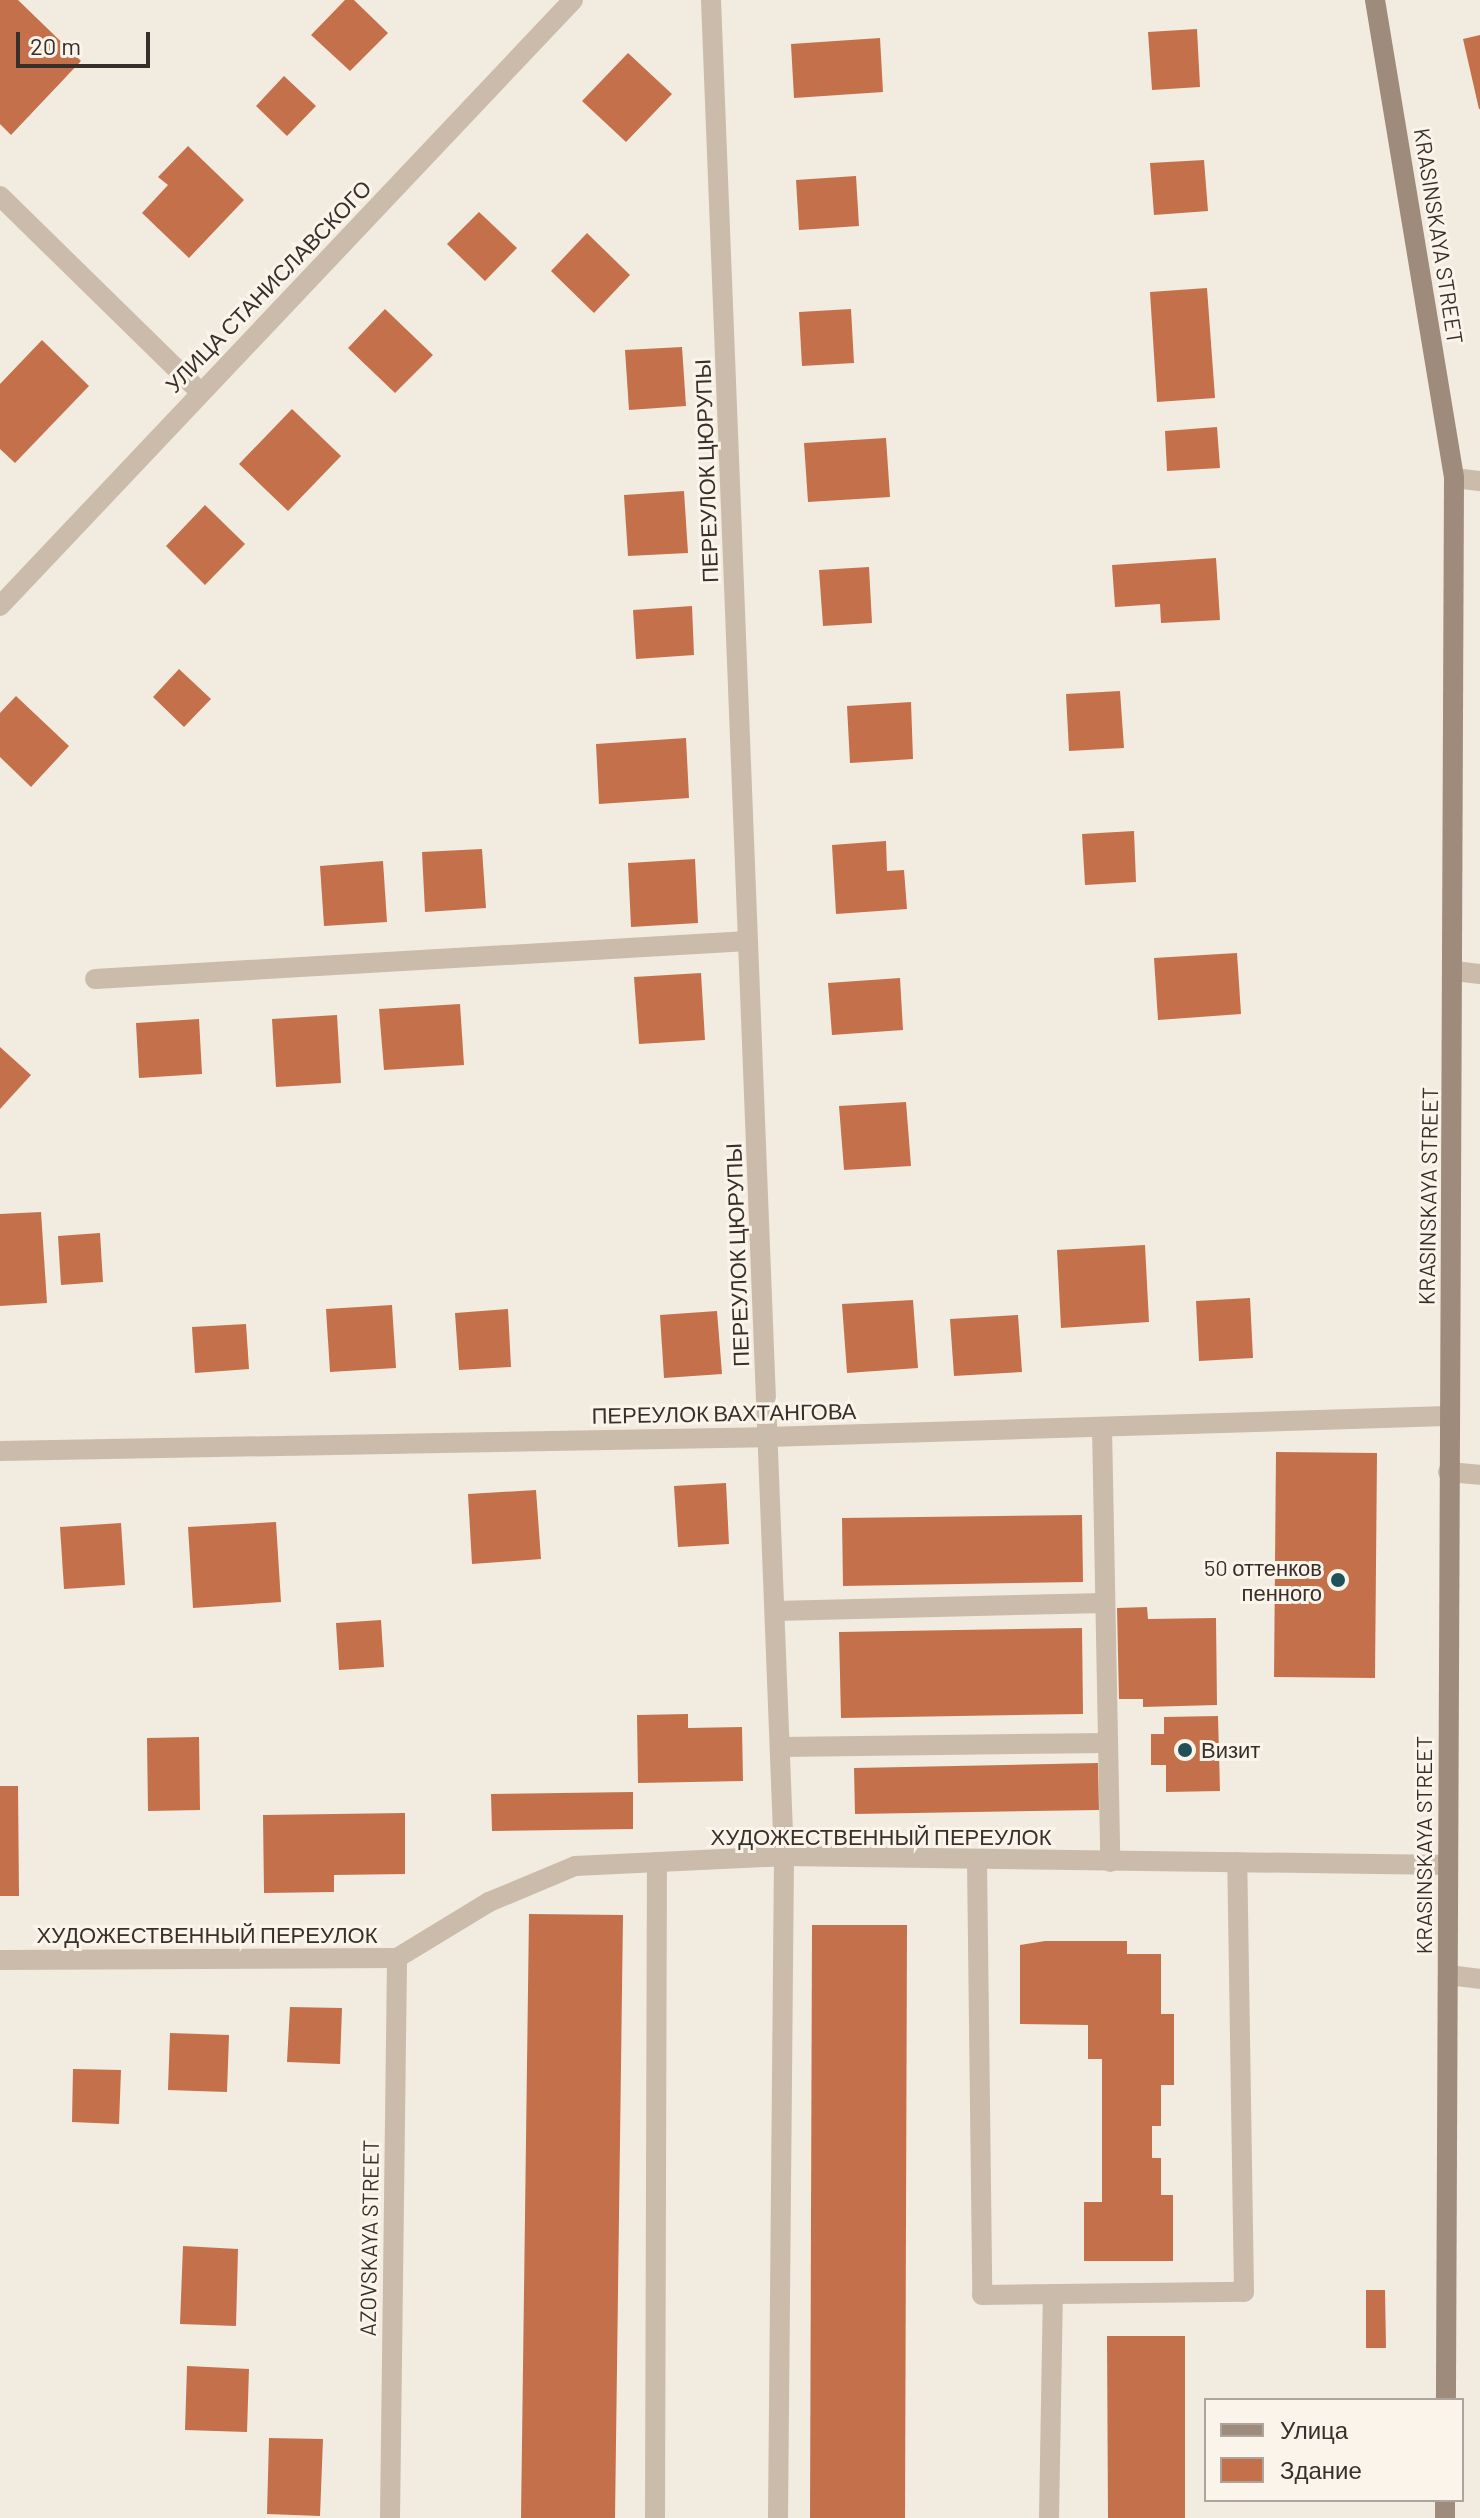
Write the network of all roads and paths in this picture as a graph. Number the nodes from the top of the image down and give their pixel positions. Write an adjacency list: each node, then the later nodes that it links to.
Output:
1 (573, 0): 5 (street, УЛИЦА СТАНИСЛАВСКОГО)
2 (711, 0): 9 (street, ПЕРЕУЛОК ЦЮРУПЫ)
3 (1375, 0): 6 (main road, KRASINSKAYA STREET)
4 (0, 196): 5 (street)
5 (200, 392): 8 (street, УЛИЦА СТАНИСЛАВСКОГО)
6 (1454, 478): 7 (street); 10 (main road, KRASINSKAYA STREET)
7 (1480, 481)
8 (0, 606)
9 (748, 941): 12 (street); 15 (street, ПЕРЕУЛОК ЦЮРУПЫ)
10 (1455, 971): 11 (street); 13 (main road, KRASINSKAYA STREET)
11 (1480, 974)
12 (95, 979)
13 (1448, 1416): 14 (street, ПЕРЕУЛОК ВАХТАНГОВА); 17 (main road, KRASINSKAYA STREET)
14 (1102, 1427): 15 (street, ПЕРЕУЛОК ВАХТАНГОВА); 19 (street)
15 (768, 1437): 16 (street, ПЕРЕУЛОК ВАХТАНГОВА); 20 (street, ПЕРЕУЛОК ЦЮРУПЫ)
16 (0, 1451)
17 (1448, 1472): 18 (street); 28 (main road, KRASINSKAYA STREET)
18 (1480, 1475)
19 (1105, 1603): 20 (street); 21 (street)
20 (775, 1611): 22 (street, ПЕРЕУЛОК ЦЮРУПЫ)
21 (1108, 1743): 22 (street); 26 (street)
22 (780, 1747): 23 (street, ПЕРЕУЛОК ЦЮРУПЫ)
23 (784, 1856): 24 (street, ХУДОЖЕСТВЕННЫЙ ПЕРЕУЛОК); 25 (street, ХУДОЖЕСТВЕННЫЙ ПЕРЕУЛОК); 37 (street, ПЕРЕУЛОК ЦЮРУПЫ)
24 (977, 1860): 26 (street, ХУДОЖЕСТВЕННЫЙ ПЕРЕУЛОК); 33 (street)
25 (657, 1862): 29 (street, ХУДОЖЕСТВЕННЫЙ ПЕРЕУЛОК); 36 (street)
26 (1110, 1862): 27 (street, ХУДОЖЕСТВЕННЫЙ ПЕРЕУЛОК)
27 (1237, 1862): 28 (street, ХУДОЖЕСТВЕННЫЙ ПЕРЕУЛОК); 33 (street)
28 (1448, 1865): 31 (main road, KRASINSKAYA STREET)
29 (397, 1958): 30 (street, ХУДОЖЕСТВЕННЫЙ ПЕРЕУЛОК); 35 (street, AZOVSKAYA STREET)
30 (0, 1960)
31 (1448, 1975): 32 (street); 34 (main road, KRASINSKAYA STREET)
32 (1480, 1979)
33 (1053, 2294): 38 (street)
34 (1446, 2398)
35 (390, 2518)
36 (655, 2518)
37 (778, 2518)
38 (1049, 2518)

